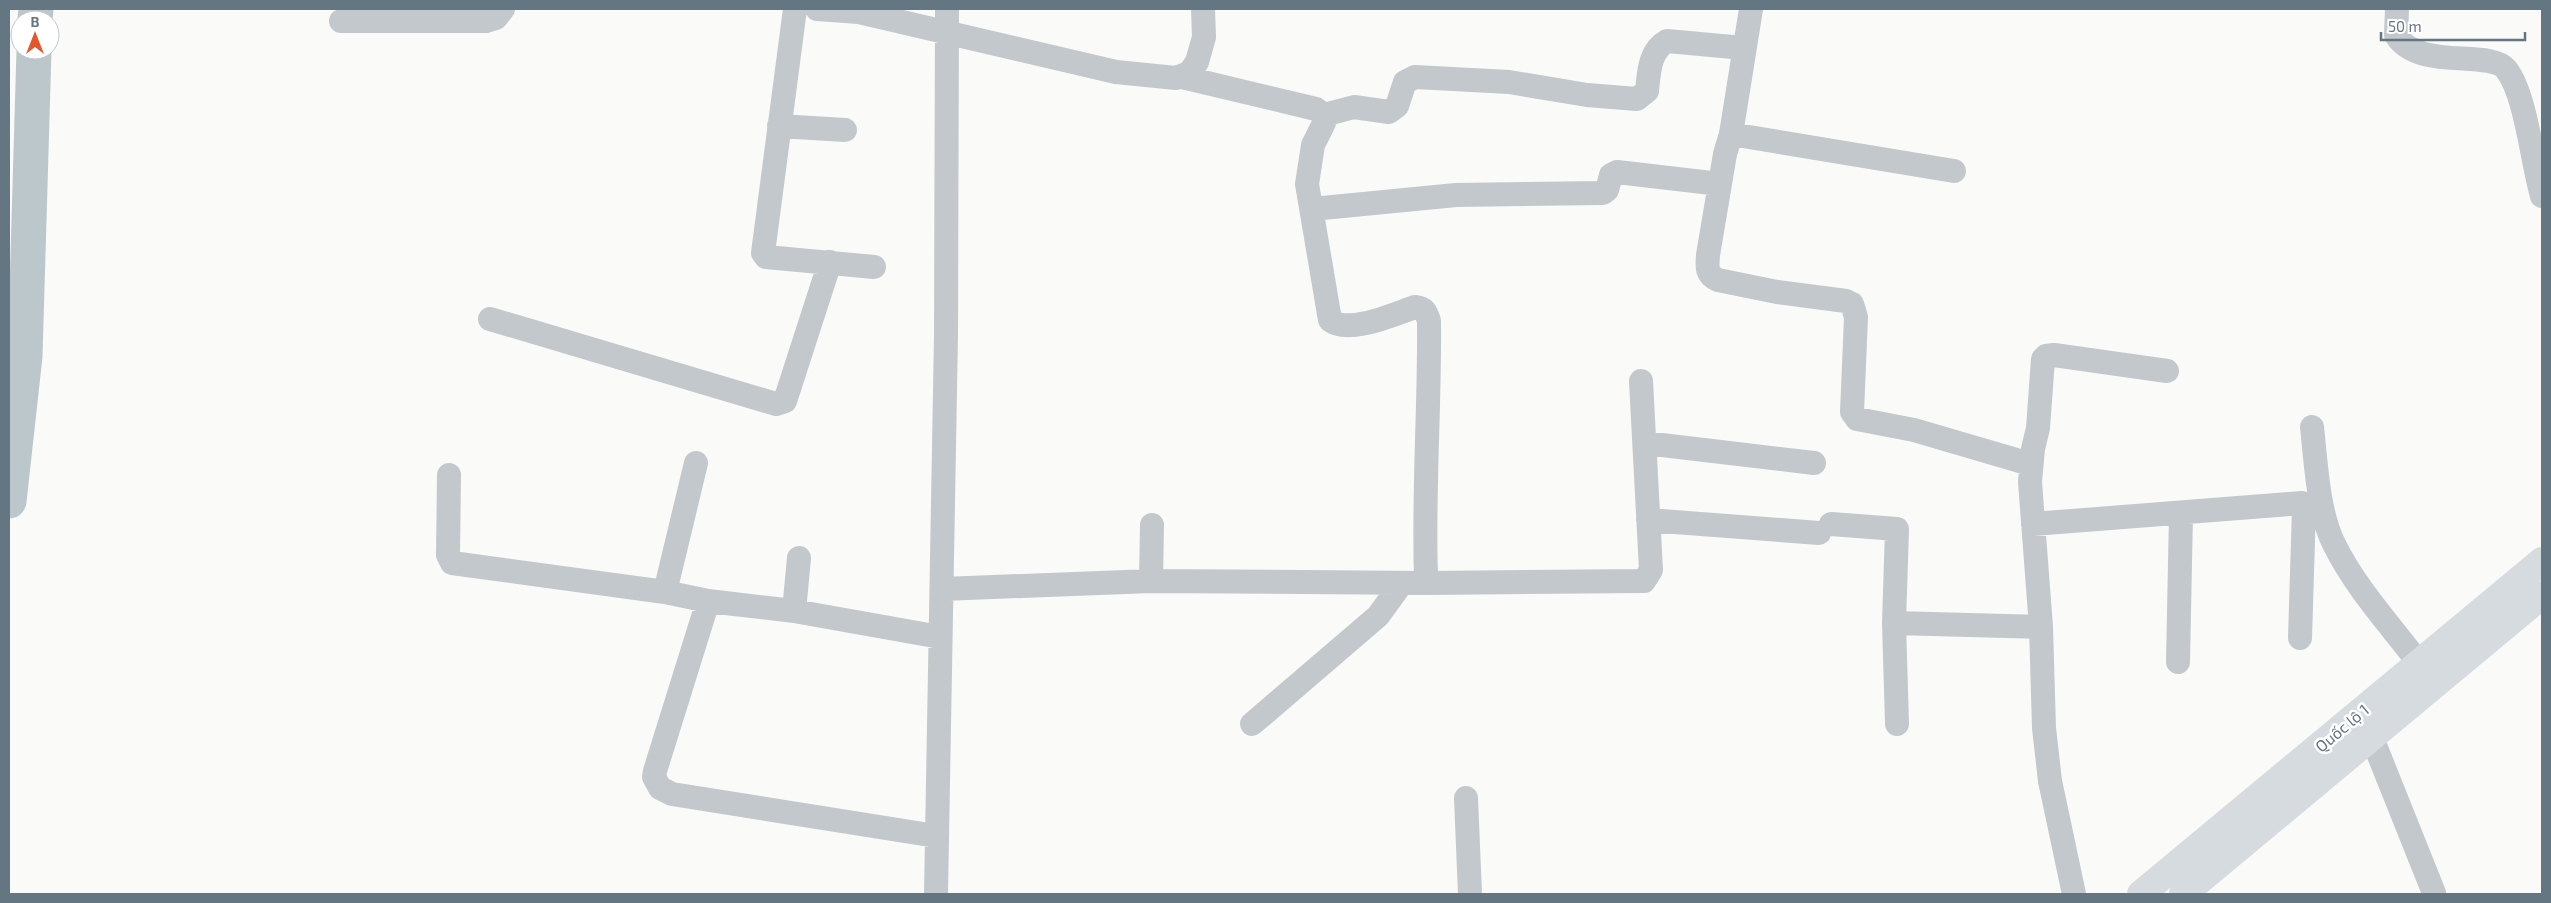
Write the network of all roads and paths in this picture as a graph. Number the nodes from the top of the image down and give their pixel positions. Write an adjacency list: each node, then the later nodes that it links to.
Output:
1 (503, 9): 8 (street)
2 (795, 9): 13 (street)
3 (818, 9): 9 (street)
4 (947, 9): 9 (street)
5 (1203, 9): 11 (street)
6 (1751, 9): 10 (street)
7 (2397, 9): 18 (street)
8 (341, 21)
9 (947, 33): 11 (street); 40 (street)
10 (1744, 48): 12 (street); 15 (street)
11 (1182, 77): 12 (street)
12 (1324, 115): 19 (street)
13 (779, 126): 14 (street); 20 (street)
14 (845, 130)
15 (1731, 134): 16 (street); 17 (street)
16 (1954, 171)
17 (1720, 184): 19 (street); 29 (street)
18 (2542, 196)
19 (1312, 210): 39 (street)
20 (830, 262): 21 (street); 22 (street)
21 (874, 267)
22 (490, 319)
23 (2167, 371): 29 (street)
24 (1641, 381): 26 (street)
25 (2312, 428): 50 (street)
26 (1645, 443): 28 (street); 32 (street)
27 (696, 464): 41 (street)
28 (1814, 464)
29 (2030, 464): 33 (street)
30 (449, 475): 41 (street)
31 (2181, 514): 33 (street); 48 (street); 49 (street)
32 (1648, 520): 39 (street); 45 (street)
33 (2033, 524): 46 (street)
34 (1152, 525): 37 (street)
35 (799, 558): 44 (street)
36 (2542, 561): 50 (highway, Quốc lộ 1)
37 (1151, 581): 38 (street); 40 (street)
38 (1402, 583): 39 (street); 51 (street)
39 (1428, 583)
40 (942, 589): 47 (street)
41 (664, 592): 43 (street)
42 (2542, 595): 53 (highway, Quốc lộ 1)
43 (708, 601): 44 (street); 55 (street)
44 (794, 611): 47 (street)
45 (1894, 623): 46 (street); 52 (street)
46 (2041, 627): 59 (street)
47 (940, 637): 55 (street)
48 (2300, 638)
49 (2178, 662)
50 (2419, 663): 60 (highway, Quốc lộ 1)
51 (1252, 724)
52 (1897, 724)
53 (2372, 738): 56 (street); 61 (highway, Quốc lộ 1)
54 (1466, 798): 58 (street)
55 (936, 836): 57 (street)
56 (2434, 893)
57 (936, 894)
58 (1470, 894)
59 (2074, 894)
60 (2141, 894)
61 (2183, 894)

